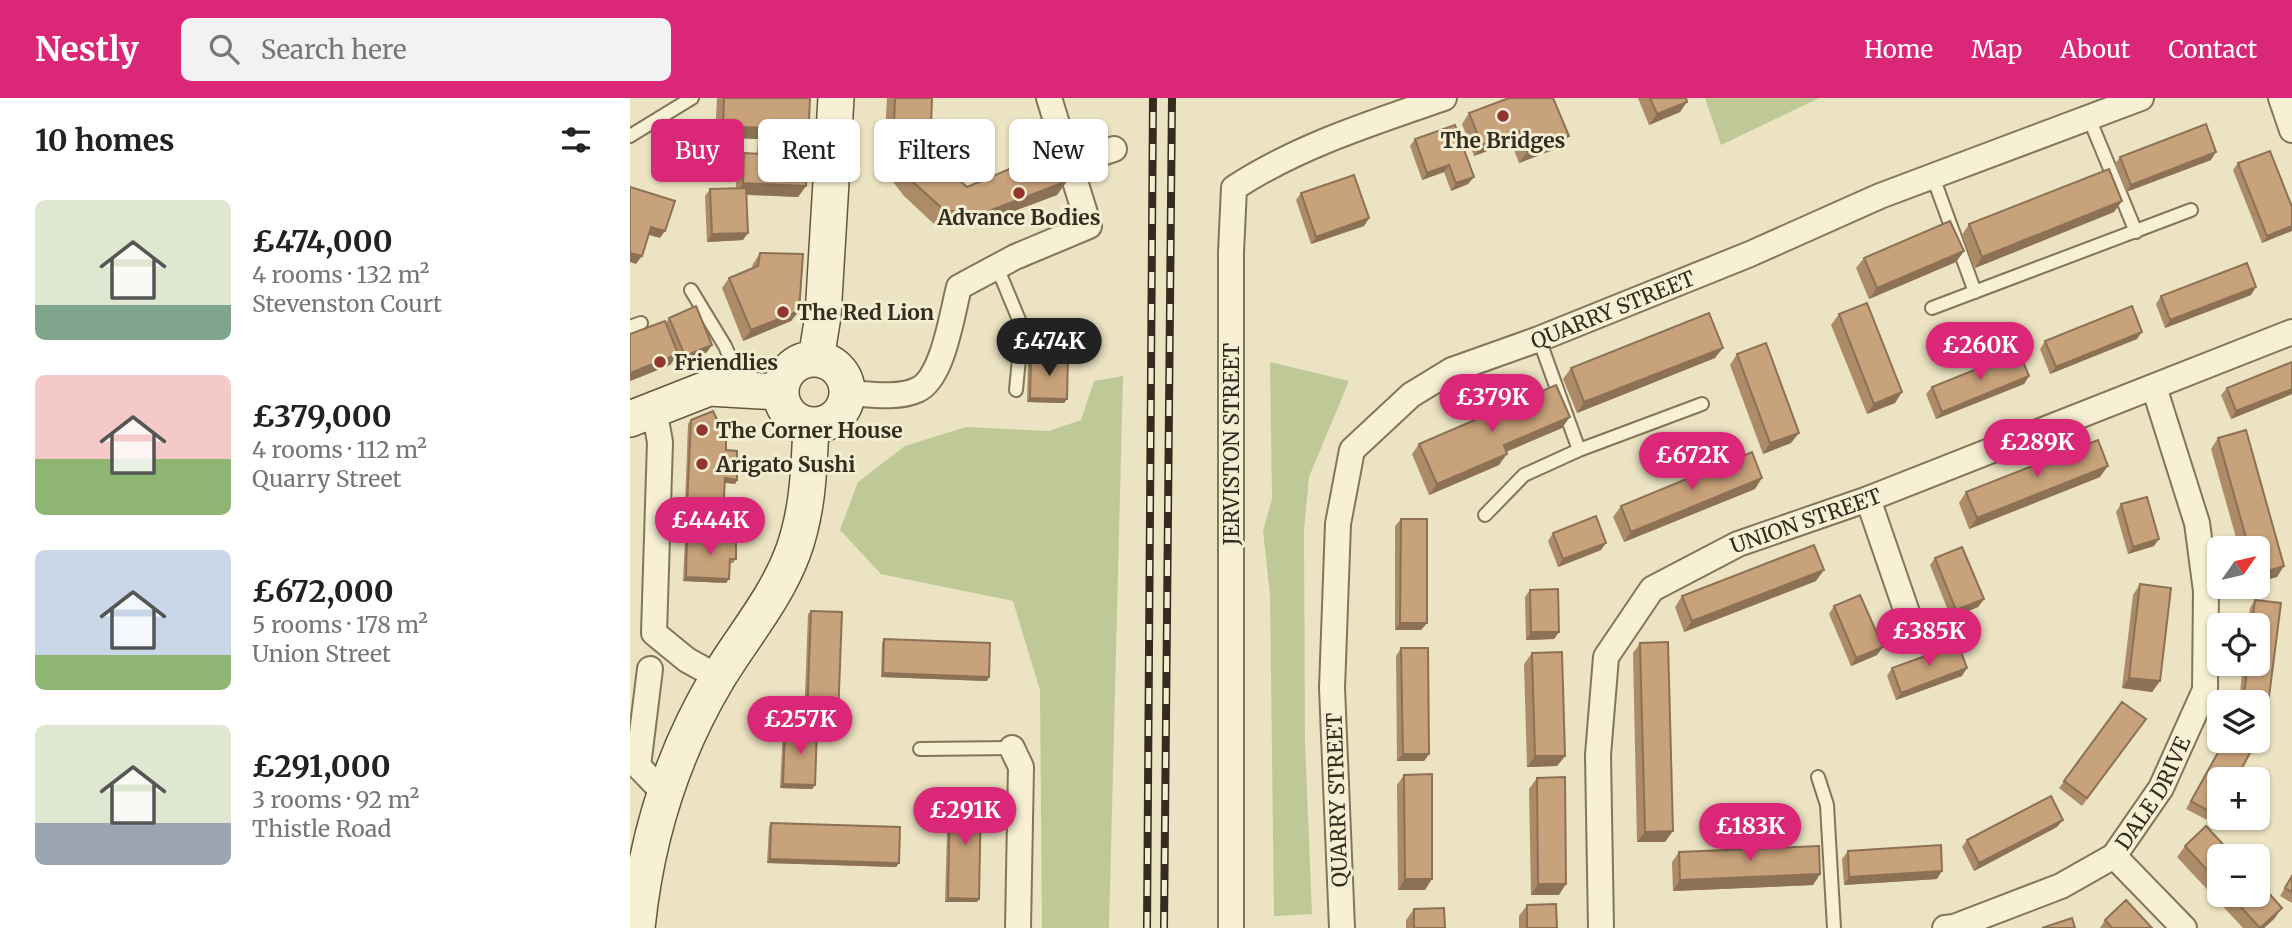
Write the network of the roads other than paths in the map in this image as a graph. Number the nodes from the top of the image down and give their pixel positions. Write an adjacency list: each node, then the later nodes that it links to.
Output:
1 (692, 98): 10 (lane)
2 (836, 98): 23 (main road)
3 (1049, 98): 8 (street)
4 (1444, 98): 47 (street, JERVISTON STREET)
5 (2141, 98): 7 (street, QUARRY STREET)
6 (2281, 98): 9 (street)
7 (2089, 118): 13 (street, QUARRY STREET); 16 (lane)
8 (1056, 119)
9 (2292, 130)
10 (630, 136)
11 (1114, 149): 12 (street)
12 (1108, 151)
13 (1933, 177): 19 (lane); 22 (street, QUARRY STREET)
14 (1076, 182): 17 (street)
15 (2191, 210): 16 (lane)
16 (2136, 232): 19 (lane)
17 (997, 267): 26 (lane); 28 (street)
18 (691, 290): 25 (lane)
19 (1975, 292): 20 (lane)
20 (1931, 309)
21 (2292, 332): 24 (street, UNION STREET)
22 (1539, 339): 32 (lane); 48 (street, QUARRY STREET)
23 (816, 359): 27 (main road); 28 (main road)
24 (2154, 387): 33 (street, UNION STREET); 43 (street, DALE DRIVE)
25 (744, 390): 27 (main road); 30 (main road)
26 (1016, 390)
27 (780, 392): 31 (main road)
28 (847, 393): 31 (main road)
29 (1702, 404): 32 (lane)
30 (642, 414): 36 (street)
31 (811, 426): 38 (main road)
32 (1578, 450): 34 (lane)
33 (1868, 499): 35 (street); 49 (street, UNION STREET)
34 (1485, 515)
35 (1911, 624)
36 (654, 633): 37 (street); 38 (street)
37 (640, 672): 42 (street)
38 (718, 677): 42 (main road)
39 (1012, 748): 40 (lane); 46 (street)
40 (920, 749)
41 (1818, 777): 50 (lane)
42 (665, 794): 44 (main road)
43 (2114, 856): 51 (street, DALE DRIVE); 52 (street)
44 (637, 877): 45 (main road)
45 (637, 928)
46 (1018, 928)
47 (1231, 928)
48 (1342, 928)
49 (1601, 928)
50 (1834, 928)
51 (1945, 928)
52 (2184, 928)

